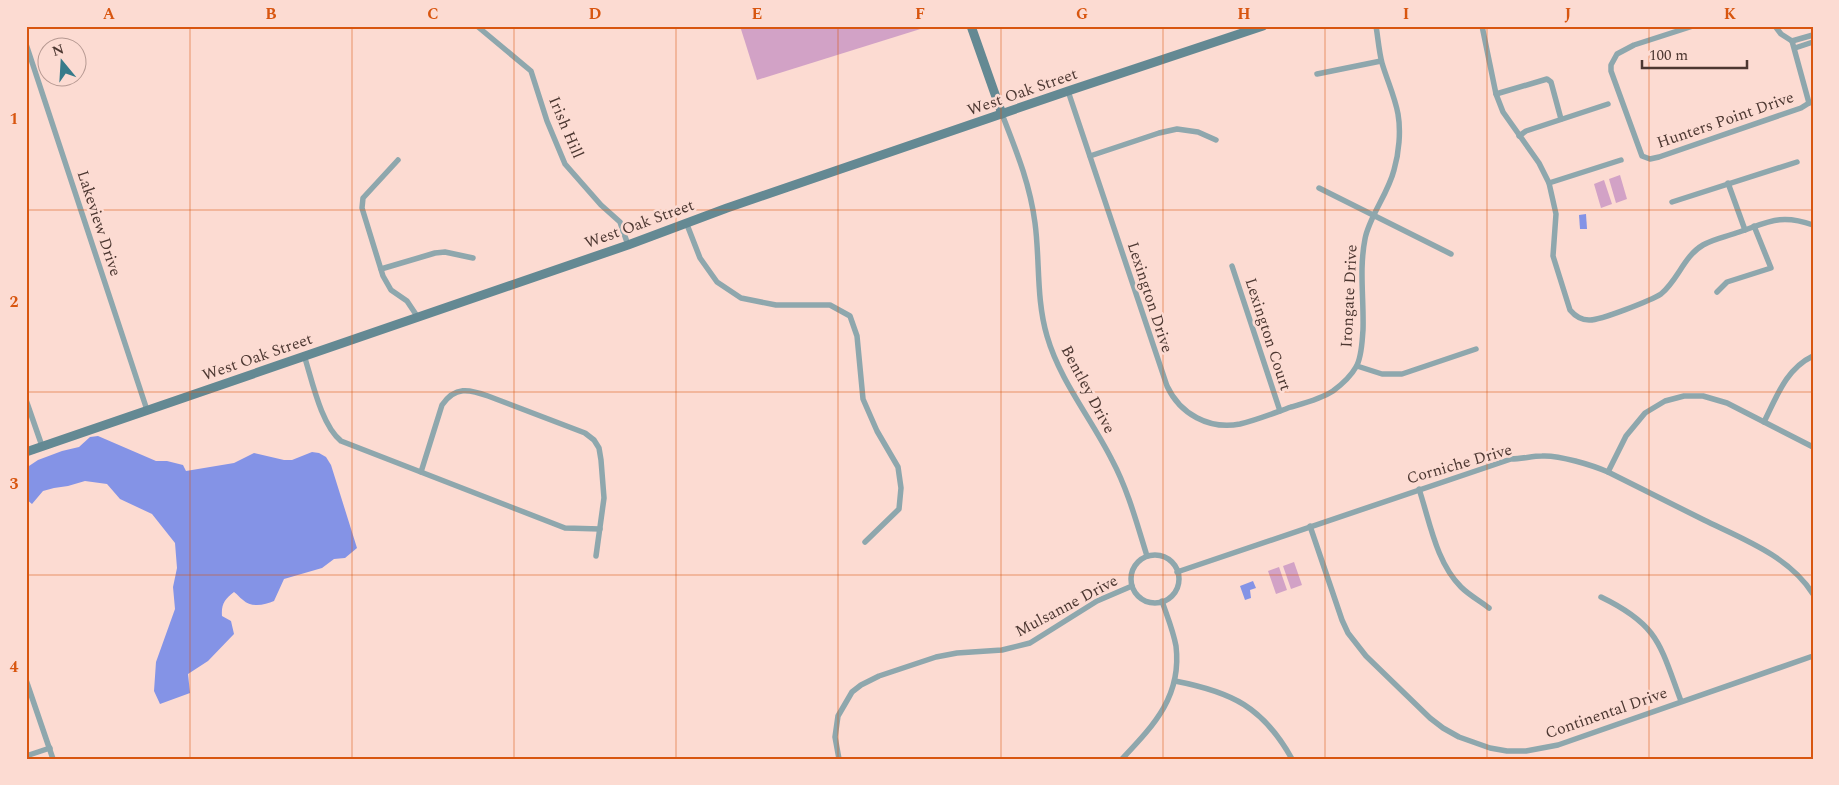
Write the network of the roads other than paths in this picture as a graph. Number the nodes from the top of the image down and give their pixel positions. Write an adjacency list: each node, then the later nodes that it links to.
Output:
1 (477, 26): 38 (street, Irish Hill)
2 (971, 26): 21 (main road)
3 (1264, 26): 17 (main road, West Oak Street)
4 (1376, 26): 13 (street, Irongate Drive)
5 (1482, 26): 18 (street)
6 (1693, 26): 19 (street, Hunters Point Drive)
7 (1775, 26): 9 (street)
8 (1813, 35): 9 (street)
9 (1792, 42): 12 (street, Hunters Point Drive)
10 (1813, 42): 12 (street)
11 (26, 44): 14 (street, Lakeview Drive)
12 (1795, 48): 19 (street, Hunters Point Drive)
13 (1381, 61): 16 (street); 33 (street, Irongate Drive)
14 (34, 68): 15 (street); 50 (street, Lakeview Drive)
15 (26, 71)
16 (1317, 74)
17 (1068, 91): 21 (main road, West Oak Street); 25 (street, Lexington Drive)
18 (1496, 94): 22 (street); 23 (street)
19 (1811, 103)
20 (1608, 104): 22 (street)
21 (1002, 114): 34 (main road, West Oak Street); 63 (street, Bentley Drive)
22 (1561, 119): 23 (street)
23 (1518, 136): 29 (street)
24 (1216, 140): 25 (street)
25 (1090, 156): 51 (street, Lexington Drive)
26 (398, 160): 42 (street)
27 (1621, 160): 29 (street)
28 (1797, 162): 30 (street)
29 (1549, 183): 37 (street)
30 (1728, 184): 32 (street); 37 (street)
31 (1319, 188): 33 (street)
32 (1672, 202)
33 (1374, 216): 39 (street); 48 (street, Irongate Drive)
34 (686, 222): 38 (main road, West Oak Street); 61 (street)
35 (1813, 224): 36 (street)
36 (1754, 226): 37 (street); 43 (street)
37 (1745, 230)
38 (628, 244): 44 (main road, West Oak Street)
39 (1451, 254)
40 (473, 258): 42 (street)
41 (1232, 266): 51 (street, Lexington Court)
42 (381, 269): 44 (street)
43 (1717, 292)
44 (417, 316): 46 (main road, West Oak Street)
45 (1476, 349): 48 (street)
46 (304, 355): 50 (main road, West Oak Street); 56 (street)
47 (1813, 356): 52 (street)
48 (1357, 366): 51 (street, Irongate Drive)
49 (26, 400): 53 (street)
50 (147, 410): 53 (main road, West Oak Street)
51 (1280, 411)
52 (1764, 422): 54 (street); 57 (street)
53 (42, 446): 55 (main road, West Oak Street)
54 (1813, 447)
55 (26, 452)
56 (421, 472): 60 (street); 60 (street)
57 (1608, 472): 58 (street, Corniche Drive); 66 (street, Corniche Drive)
58 (1419, 489): 59 (street, Corniche Drive); 69 (street)
59 (1310, 526): 64 (street, Corniche Drive); 73 (street, Continental Drive)
60 (600, 529): 62 (street)
61 (865, 542)
62 (596, 556)
63 (1147, 556): 64 (street); 65 (street)
64 (1178, 572): 68 (street)
65 (1132, 586): 68 (street); 77 (street, Mulsanne Drive)
66 (1813, 594)
67 (1601, 597): 73 (street)
68 (1162, 601): 72 (street)
69 (1489, 608)
70 (1813, 656): 73 (street, Continental Drive)
71 (26, 680): 74 (street)
72 (1175, 681): 78 (street); 79 (street)
73 (1681, 702)
74 (50, 748): 75 (street); 76 (street)
75 (26, 756)
76 (53, 759)
77 (839, 759)
78 (1122, 759)
79 (1292, 759)

